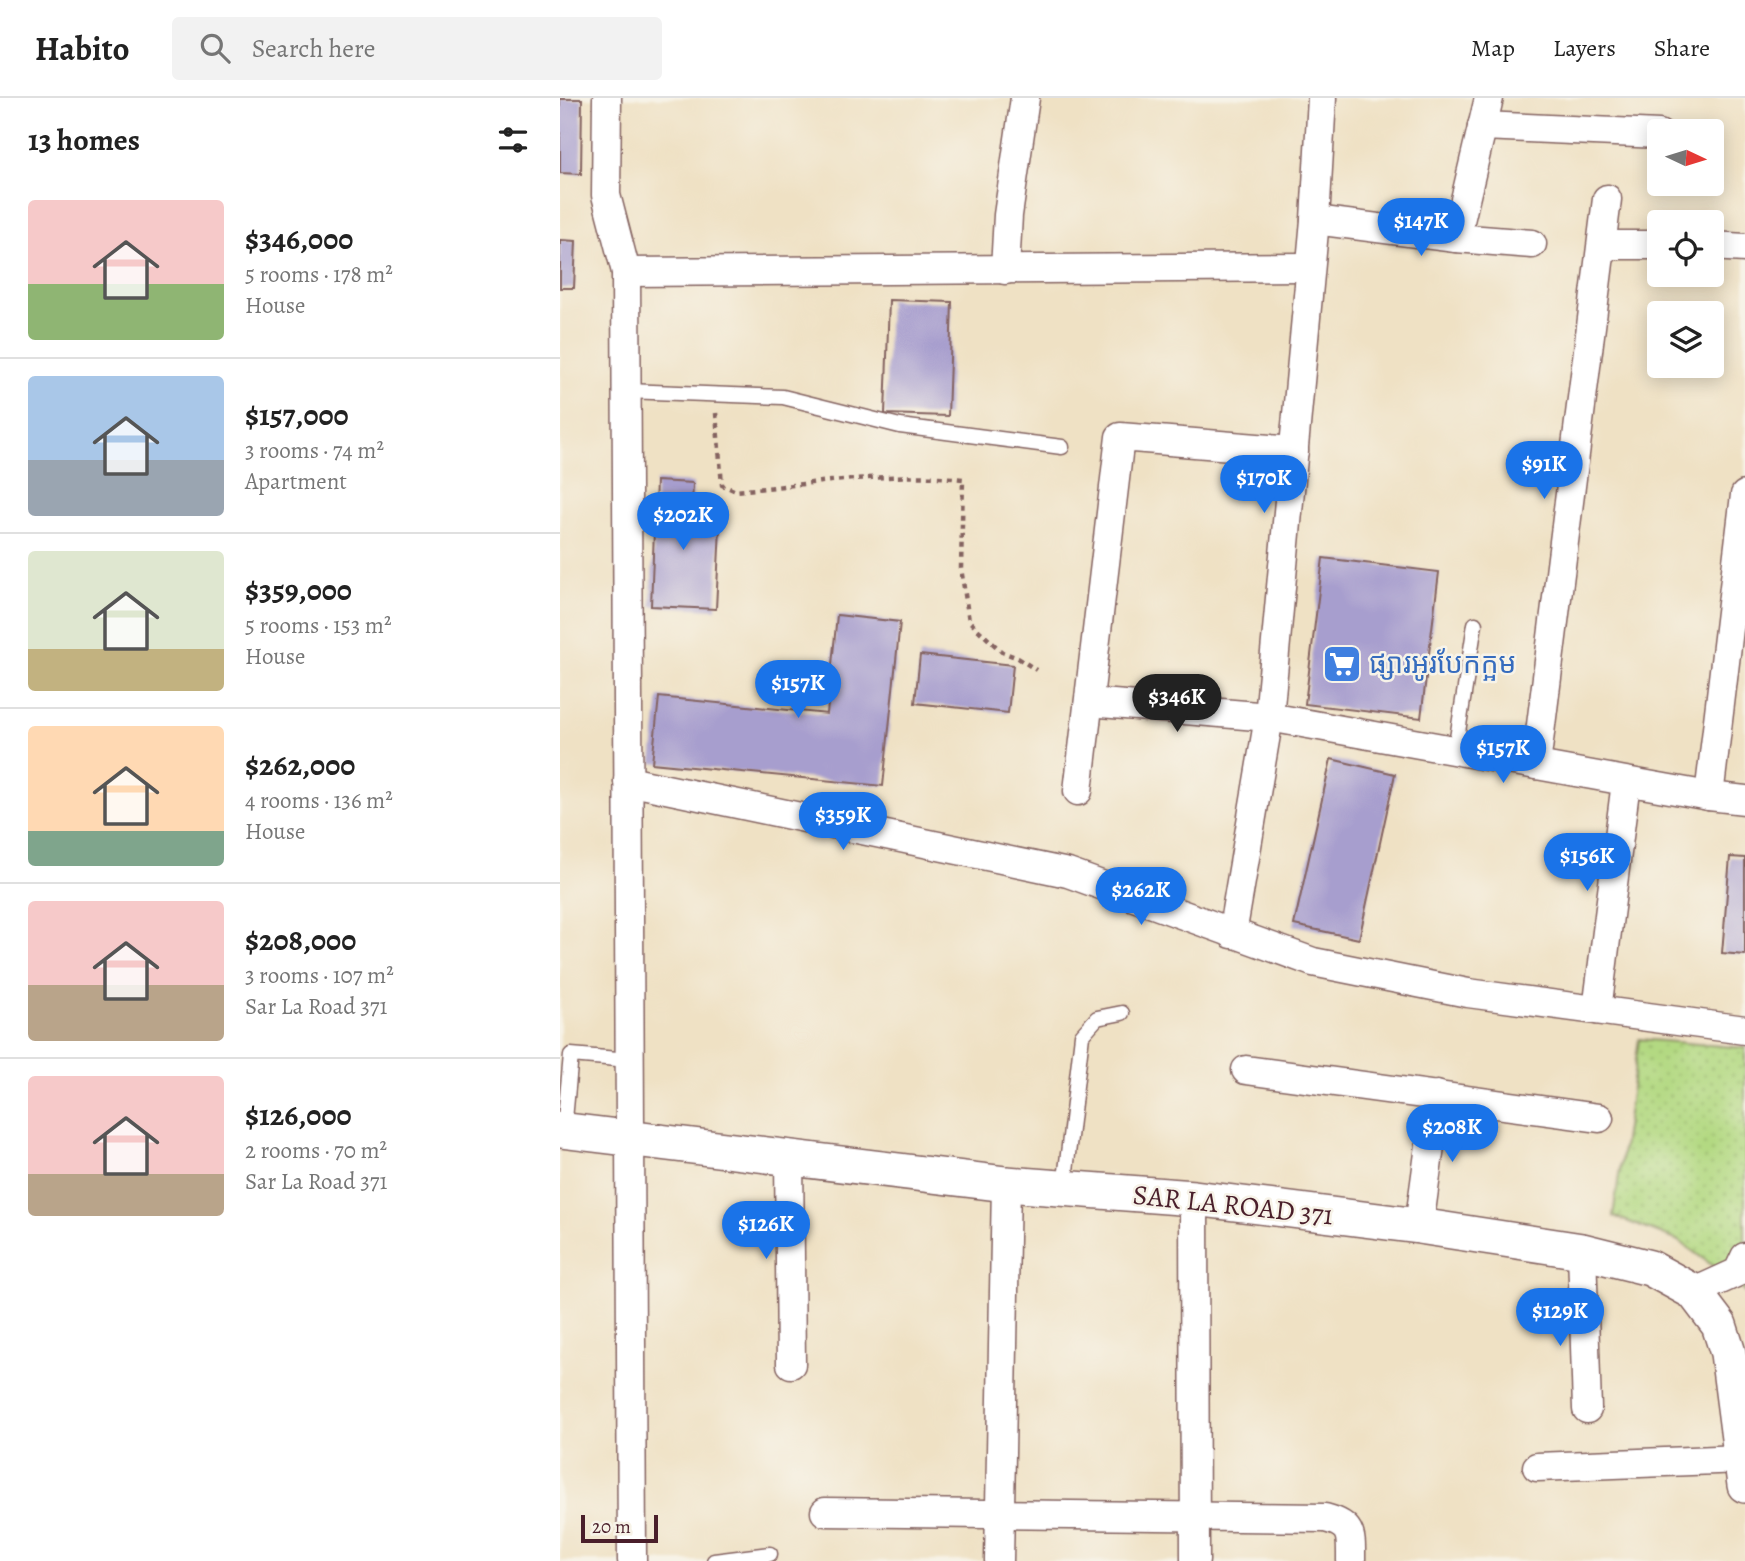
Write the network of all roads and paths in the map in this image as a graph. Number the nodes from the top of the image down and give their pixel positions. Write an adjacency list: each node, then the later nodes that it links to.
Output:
1 (607, 98): 17 (street)
2 (1025, 98): 16 (street)
3 (1322, 98): 8 (street)
4 (1489, 98): 5 (street)
5 (1482, 126): 6 (street); 9 (street)
6 (1647, 133)
7 (1607, 199): 11 (street)
8 (1315, 220): 9 (street); 15 (street)
9 (1456, 238): 10 (street)
10 (1532, 244)
11 (1603, 245): 12 (street); 28 (street)
12 (1647, 245)
13 (1724, 247): 14 (street)
14 (1745, 248)
15 (1310, 267): 16 (street); 21 (street)
16 (1005, 270): 17 (street)
17 (626, 272): 18 (street)
18 (626, 391): 19 (lane); 29 (street)
19 (715, 395): 20 (lane); 24 (path)
20 (1062, 447)
21 (1294, 451): 25 (street); 26 (street)
22 (1745, 495): 32 (street)
23 (1475, 624): 27 (lane)
24 (1036, 670)
25 (1089, 702): 26 (street); 31 (street)
26 (1269, 717): 27 (street); 34 (street)
27 (1455, 751): 28 (street)
28 (1536, 765): 30 (street)
29 (628, 781): 34 (street); 38 (street)
30 (1626, 782): 32 (street); 35 (street)
31 (1078, 791)
32 (1709, 796): 33 (street)
33 (1745, 800)
34 (1231, 934): 35 (street)
35 (1597, 1010): 37 (street)
36 (1122, 1013): 46 (lane)
37 (1745, 1030)
38 (629, 1060): 42 (lane); 43 (street)
39 (1246, 1070): 40 (street)
40 (1437, 1095): 41 (street); 48 (street)
41 (1600, 1118)
42 (562, 1130): 43 (street, SAR LA ROAD 371)
43 (629, 1137): 44 (street, SAR LA ROAD 371); 60 (street)
44 (789, 1156): 45 (street, SAR LA ROAD 371); 52 (street)
45 (1006, 1184): 46 (street, SAR LA ROAD 371); 58 (street)
46 (1064, 1188): 47 (street, SAR LA ROAD 371)
47 (1194, 1198): 48 (street, SAR LA ROAD 371); 57 (street)
48 (1419, 1226): 49 (street, SAR LA ROAD 371)
49 (1582, 1251): 51 (street, SAR LA ROAD 371); 53 (street)
50 (1745, 1257): 51 (street)
51 (1694, 1292): 55 (street, SAR LA ROAD 371)
52 (791, 1364)
53 (1587, 1409)
54 (1537, 1467): 55 (street)
55 (1743, 1472)
56 (825, 1512): 58 (street)
57 (1194, 1514): 58 (street); 63 (street); 64 (street)
58 (999, 1515): 62 (street)
59 (770, 1554): 61 (lane)
60 (632, 1561)
61 (714, 1561)
62 (999, 1561)
63 (1195, 1561)
64 (1351, 1561)

